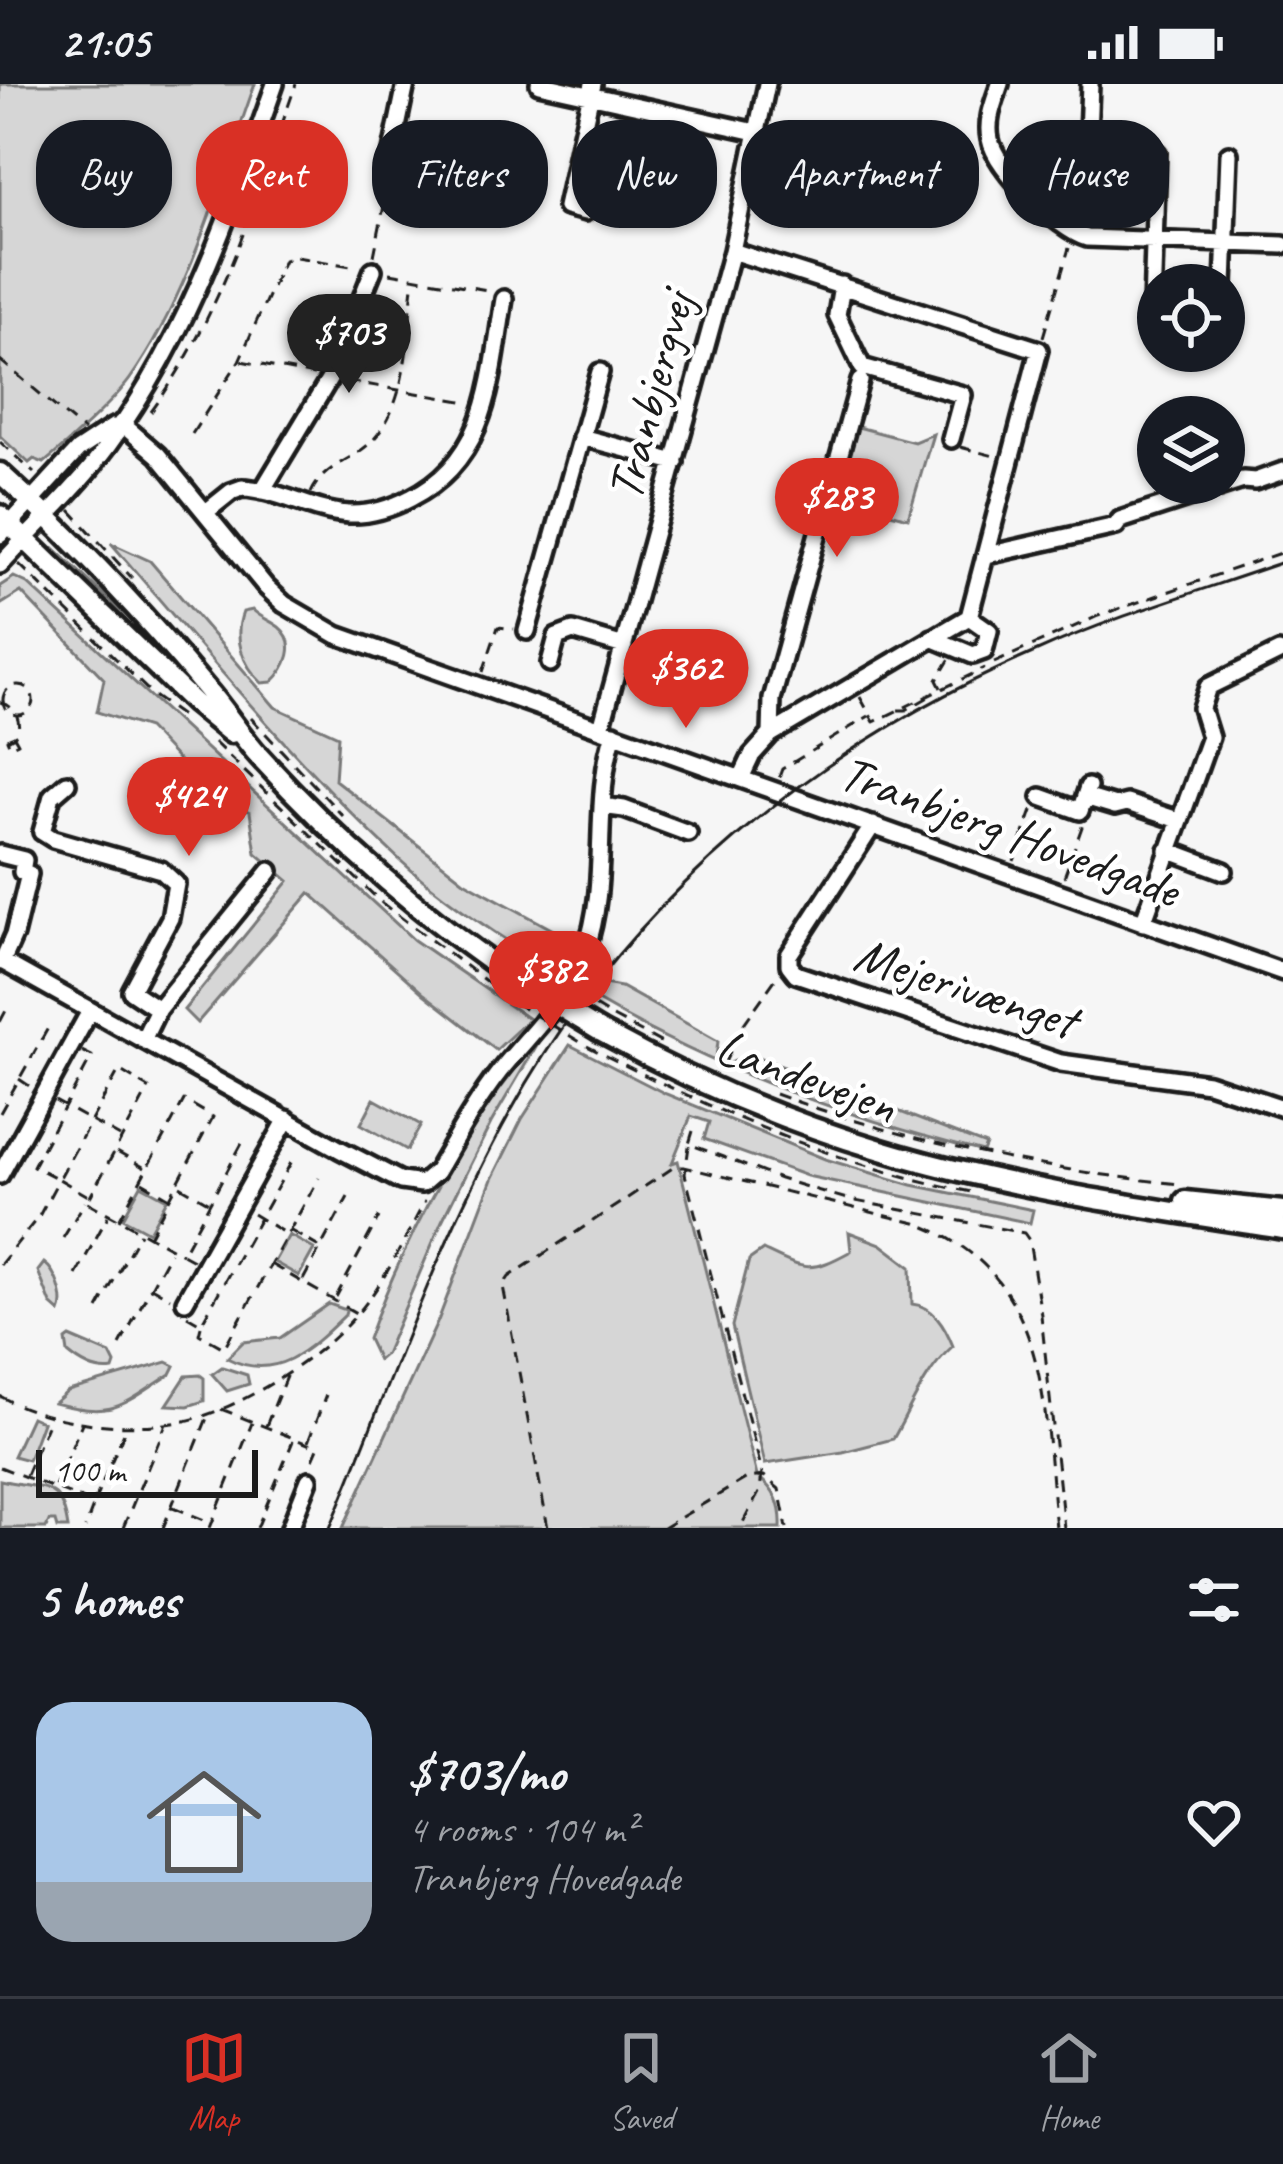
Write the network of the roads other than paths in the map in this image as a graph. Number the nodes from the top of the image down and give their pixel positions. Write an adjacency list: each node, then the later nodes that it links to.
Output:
1 (275, 84): 30 (street)
2 (406, 84): 8 (street)
3 (539, 84): 7 (street)
4 (767, 84): 10 (street, Tranbjergvej)
5 (1000, 84): 19 (street)
6 (1090, 84): 11 (street)
7 (592, 90): 9 (street); 12 (street)
8 (398, 120)
9 (585, 120)
10 (759, 120)
11 (1089, 120)
12 (741, 128)
13 (1229, 154): 20 (street)
14 (390, 157): 14 (street)
15 (572, 180): 17 (street)
16 (741, 206): 22 (street, Tranbjergvej)
17 (572, 209)
18 (1154, 228): 19 (street)
19 (1154, 242): 20 (street); 23 (street)
20 (1225, 244): 21 (street); 24 (street)
21 (1283, 245)
22 (732, 251): 26 (street); 33 (street, Tranbjergvej)
23 (1153, 264)
24 (1225, 264)
25 (373, 266): 36 (street)
26 (842, 285): 32 (street); 40 (street)
27 (504, 299): 36 (street)
28 (600, 372): 31 (street)
29 (860, 381): 51 (street)
30 (121, 422): 37 (street); 37 (street); 38 (street, Tranbjerg Hovedgade)
31 (581, 437): 33 (street); 43 (street)
32 (951, 439)
33 (675, 462): 45 (street, Tranbjergvej)
34 (1283, 471): 40 (street)
35 (0, 473): 37 (main road, Landevejen)
36 (262, 491): 38 (street)
37 (38, 509): 39 (street); 52 (main road, Landevejen)
38 (206, 512): 50 (street, Tranbjerg Hovedgade)
39 (8, 529): 41 (street); 52 (main road, Landevejen)
40 (987, 555): 42 (street)
41 (0, 565)
42 (969, 617): 44 (street); 44 (street)
43 (527, 631)
44 (932, 638): 51 (street)
45 (624, 646): 48 (street); 50 (street, Tranbjergvej)
46 (1279, 652): 47 (street)
47 (1257, 662): 49 (street); 57 (street)
48 (550, 663)
49 (1266, 681)
50 (608, 731): 53 (street, Tranbjerg Hovedgade); 56 (street, Tranbjergvej)
51 (771, 734): 53 (street)
52 (258, 754): 73 (main road, Landevejen, bridge)
53 (741, 778): 58 (street, Tranbjerg Hovedgade)
54 (67, 783): 67 (street)
55 (1040, 797): 57 (street)
56 (602, 806): 59 (street); 71 (street, Tranbjergvej)
57 (1178, 820): 60 (street)
58 (873, 825): 64 (street, Tranbjerg Hovedgade); 70 (street, Mejerivænget)
59 (688, 833)
60 (1168, 850): 63 (street); 64 (street)
61 (0, 854): 65 (street)
62 (270, 871): 67 (street)
63 (1224, 871)
64 (1143, 923): 66 (street, Tranbjerg Hovedgade)
65 (1, 961): 68 (street)
66 (1282, 967)
67 (158, 1009): 69 (street)
68 (90, 1011): 69 (street); 72 (street)
69 (143, 1040): 71 (street)
70 (1283, 1108)
71 (287, 1119): 76 (street)
72 (0, 1175)
73 (1072, 1192): 74 (main road, Landevejen); 75 (main road, Landevejen)
74 (1283, 1210)
75 (1283, 1229)
76 (185, 1301)
77 (309, 1480): 78 (street)
78 (290, 1528)

